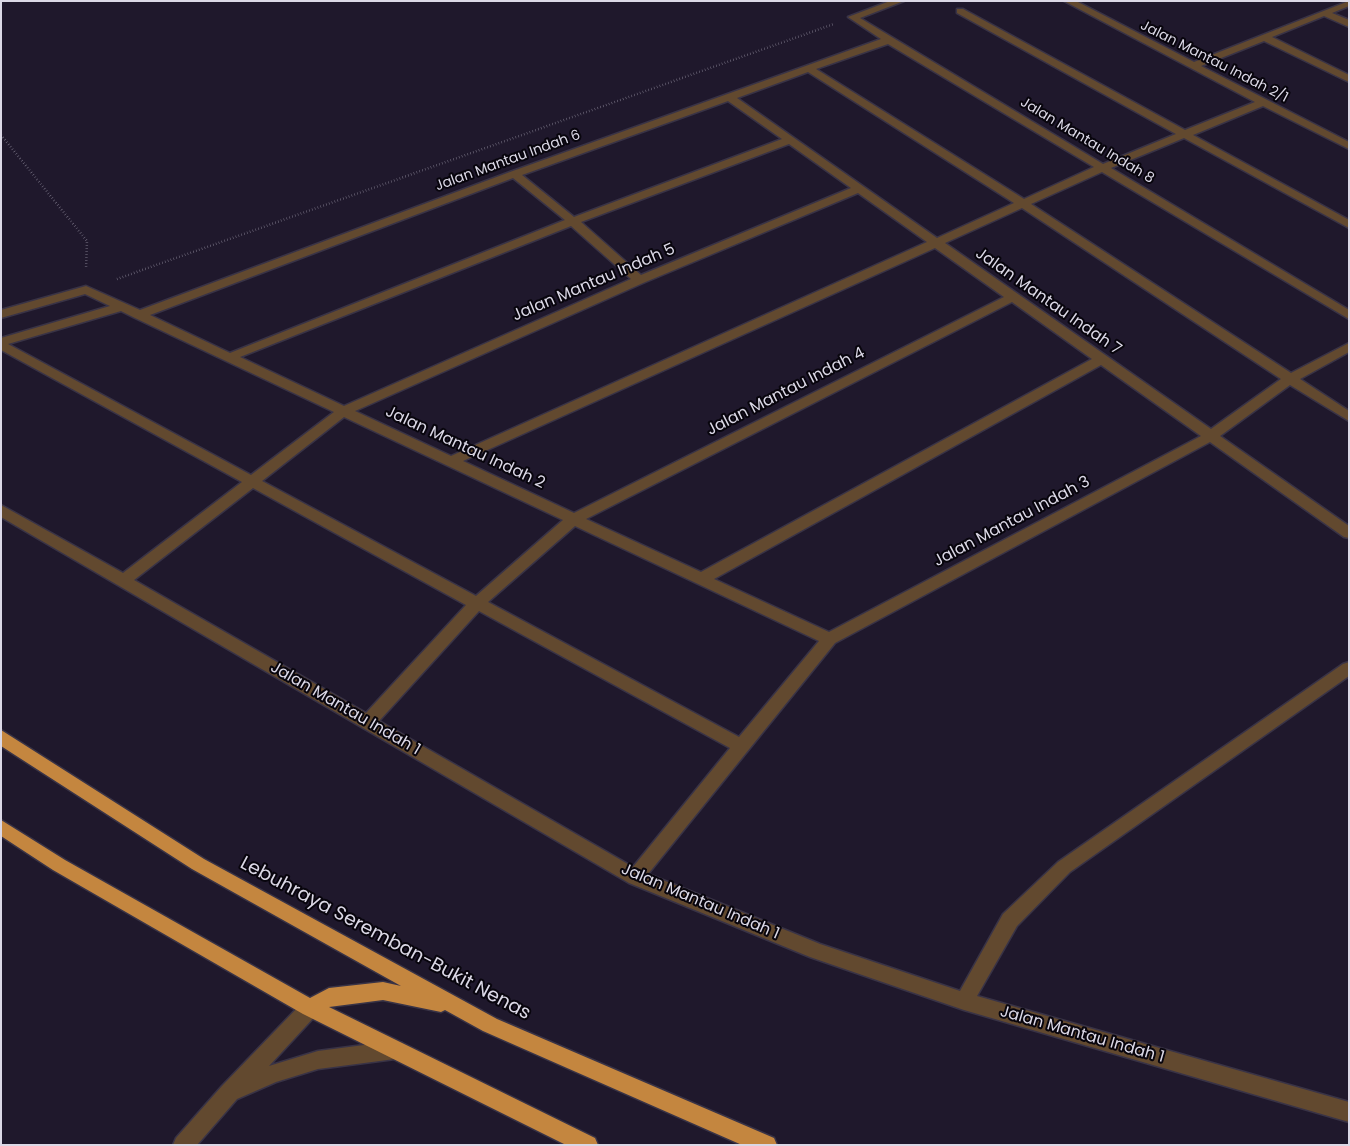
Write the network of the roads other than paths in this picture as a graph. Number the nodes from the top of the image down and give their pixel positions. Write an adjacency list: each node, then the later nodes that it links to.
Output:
1 (900, 1): 8 (street, Jalan Mantau Indah 8)
2 (1068, 1): 9 (street, Jalan Mantau Indah 2/1)
3 (1349, 3): 5 (street)
4 (960, 11): 14 (street)
5 (1324, 13): 6 (street); 7 (street)
6 (1349, 24)
7 (1264, 37): 9 (street); 11 (street)
8 (889, 40): 10 (street, Jalan Mantau Indah 6); 17 (street, Jalan Mantau Indah 8)
9 (1192, 66): 13 (street, Jalan Mantau Indah 2/1)
10 (809, 69): 12 (street, Jalan Mantau Indah 6); 20 (street)
11 (1349, 79)
12 (729, 97): 15 (street, Jalan Mantau Indah 7); 18 (street, Jalan Mantau Indah 6)
13 (1263, 102): 14 (street); 16 (street, Jalan Mantau Indah 2/1)
14 (1183, 134): 17 (street); 22 (street)
15 (789, 140): 19 (street, Jalan Mantau Indah 7); 21 (street)
16 (1349, 146)
17 (1102, 168): 20 (street); 29 (street, Jalan Mantau Indah 8)
18 (514, 174): 21 (street); 28 (street, Jalan Mantau Indah 6)
19 (859, 189): 23 (street, Jalan Mantau Indah 7); 24 (street, Jalan Mantau Indah 5)
20 (1022, 203): 23 (street); 34 (street)
21 (573, 221): 24 (street); 32 (street)
22 (1349, 225)
23 (935, 242): 25 (street, Jalan Mantau Indah 7); 38 (street)
24 (639, 280): 35 (street, Jalan Mantau Indah 5)
25 (1013, 297): 33 (street, Jalan Mantau Indah 7); 41 (street, Jalan Mantau Indah 4)
26 (121, 307): 27 (street, Jalan Mantau Indah 2); 28 (street, Jalan Mantau Indah 2); 30 (street)
27 (1, 314)
28 (139, 314): 32 (street, Jalan Mantau Indah 2)
29 (1349, 314)
30 (1, 344): 39 (street)
31 (1349, 347): 34 (street, Jalan Mantau Indah 3)
32 (230, 357): 35 (street, Jalan Mantau Indah 2)
33 (1101, 359): 37 (street, Jalan Mantau Indah 7); 43 (street)
34 (1291, 378): 36 (street); 37 (street, Jalan Mantau Indah 3)
35 (343, 411): 38 (street, Jalan Mantau Indah 2); 39 (street, Jalan Mantau Indah 5)
36 (1349, 417)
37 (1211, 436): 42 (street, Jalan Mantau Indah 7); 46 (street, Jalan Mantau Indah 3)
38 (451, 461): 41 (street, Jalan Mantau Indah 2)
39 (251, 481): 44 (street, Jalan Mantau Indah 5); 45 (street)
40 (1, 510): 44 (street, Jalan Mantau Indah 1)
41 (574, 519): 43 (street, Jalan Mantau Indah 2); 45 (street, Jalan Mantau Indah 4)
42 (1349, 533)
43 (701, 579): 46 (street, Jalan Mantau Indah 2)
44 (123, 580): 48 (street, Jalan Mantau Indah 1)
45 (477, 604): 48 (street, Jalan Mantau Indah 4); 50 (street)
46 (829, 638): 50 (street)
47 (1349, 668): 53 (street)
48 (368, 722): 52 (street, Jalan Mantau Indah 1)
49 (1, 737): 54 (highway, Lebuhraya Seremban-Bukit Nenas)
50 (740, 746): 52 (street)
51 (1, 827): 55 (highway)
52 (635, 878): 53 (street, Jalan Mantau Indah 1)
53 (964, 1001): 58 (street, Jalan Mantau Indah 1)
54 (458, 1007): 55 (highway); 61 (highway, Lebuhraya Seremban-Bukit Nenas)
55 (310, 1008): 56 (highway); 57 (street)
56 (395, 1050): 57 (street); 60 (highway)
57 (229, 1093): 59 (street)
58 (1349, 1112)
59 (183, 1145)
60 (588, 1145)
61 (767, 1145)

